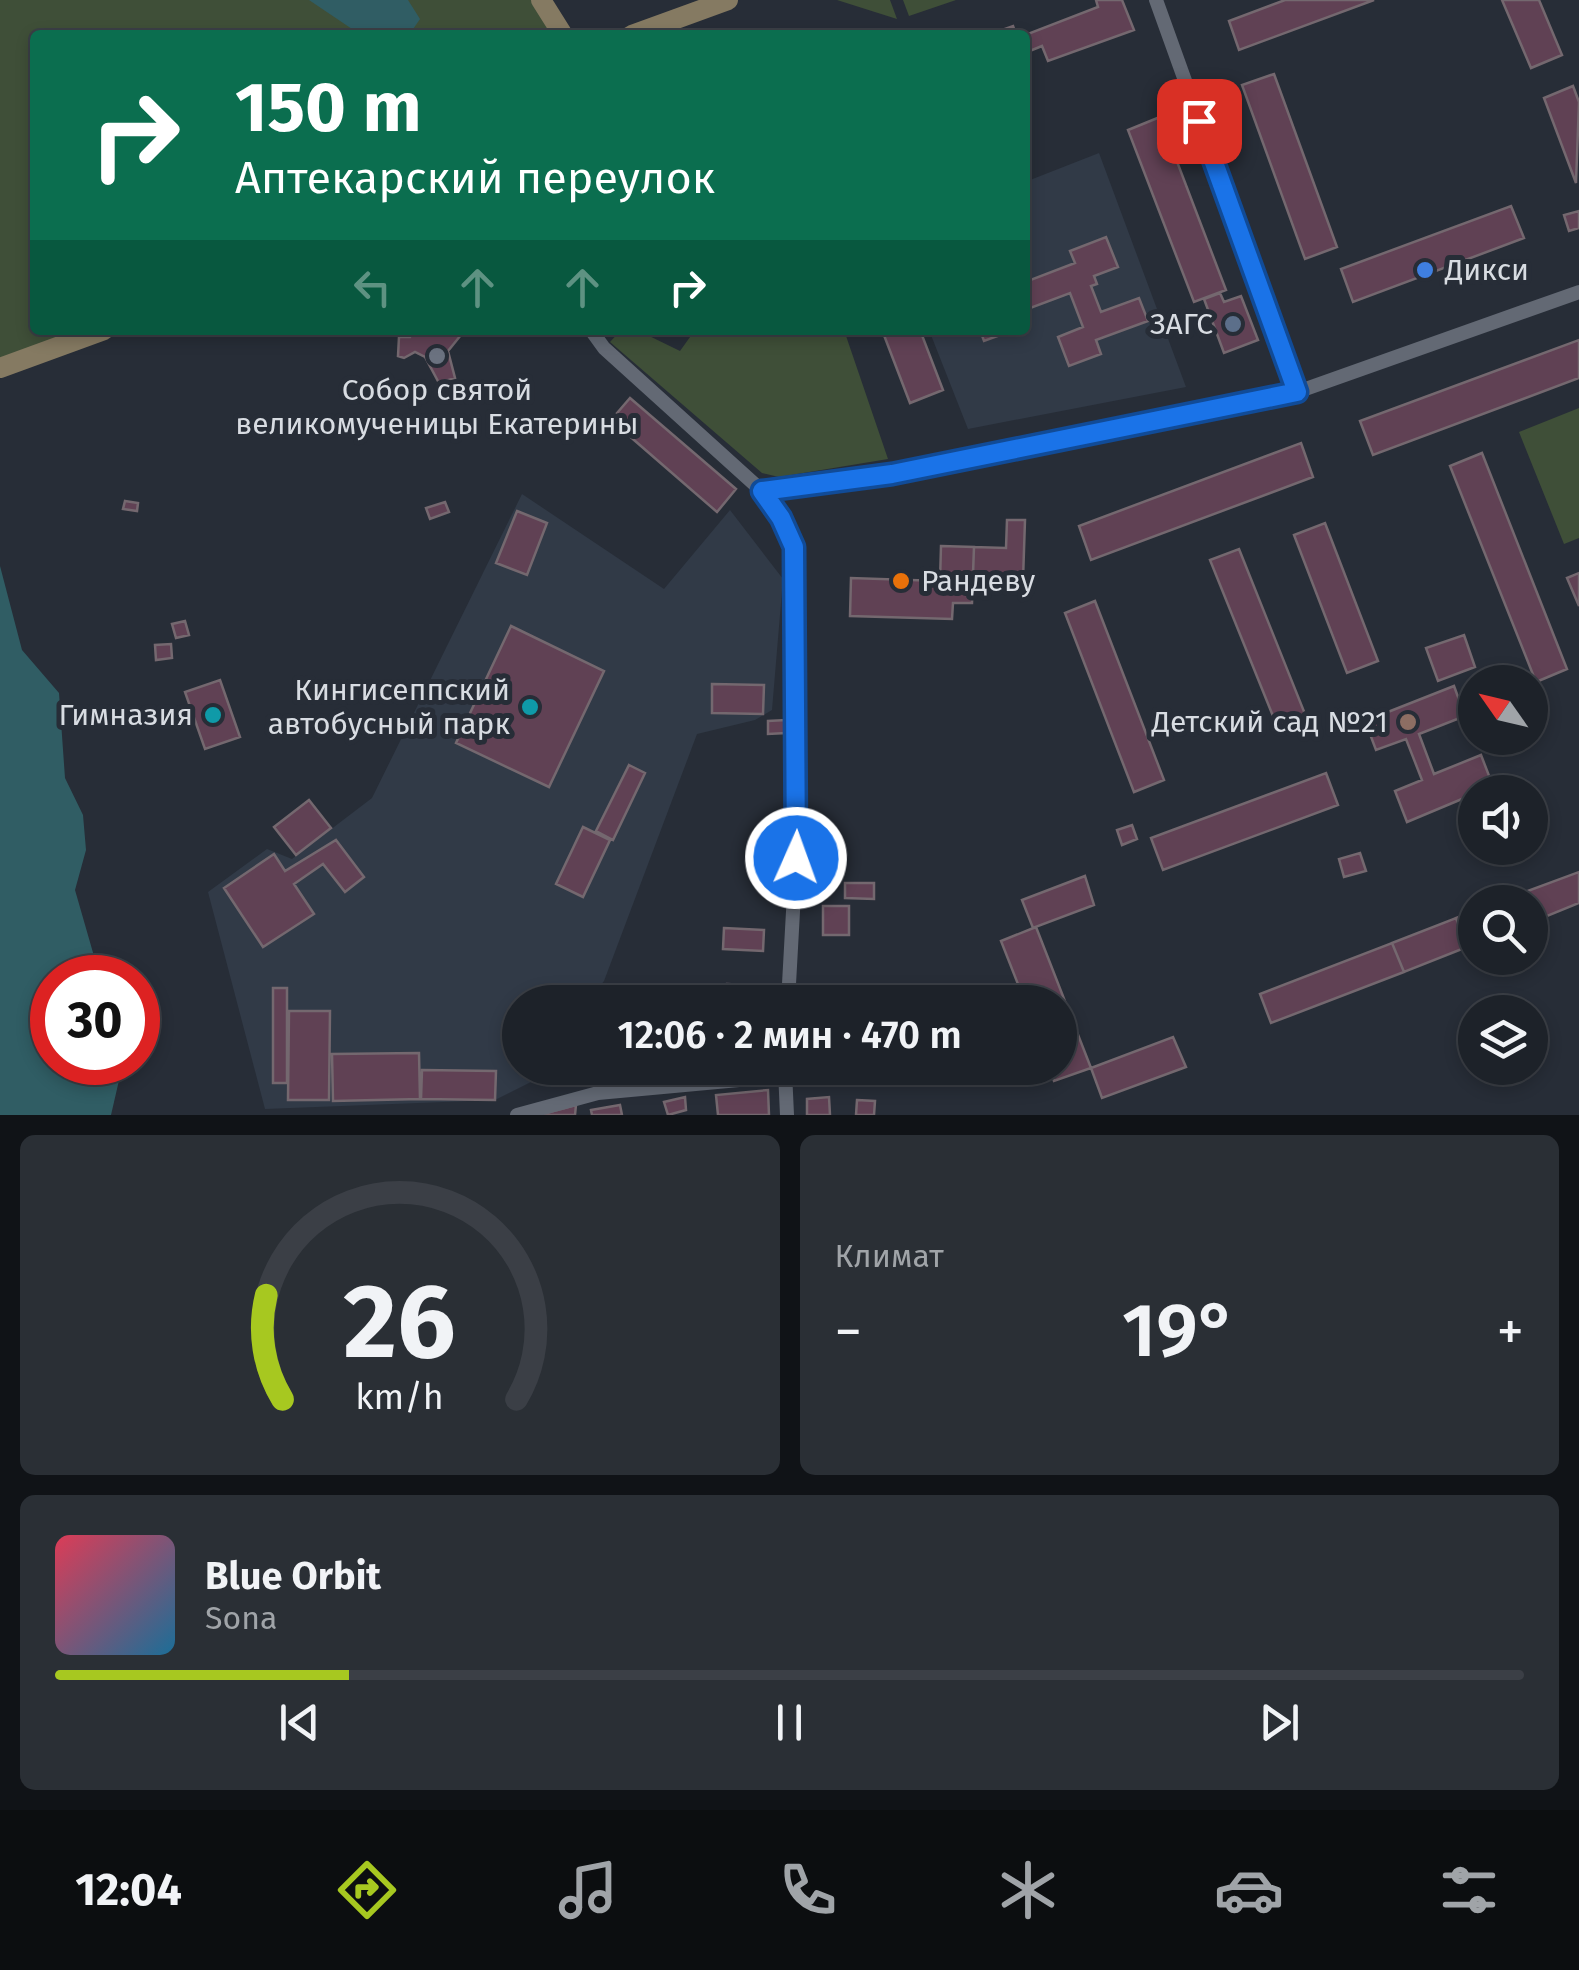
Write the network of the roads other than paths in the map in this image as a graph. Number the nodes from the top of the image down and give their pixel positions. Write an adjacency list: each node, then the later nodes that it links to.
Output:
1 (541, 0): 5 (main road)
2 (705, 0): 6 (main road)
3 (728, 0): 7 (main road)
4 (1156, 0): 12 (street)
5 (560, 30)
6 (632, 30)
7 (646, 30)
8 (1579, 292): 12 (street)
9 (90, 335): 11 (main road)
10 (594, 335): 13 (street)
11 (0, 368)
12 (1297, 392): 13 (street)
13 (762, 491): 14 (street)
14 (789, 985)
15 (669, 1085): 17 (street)
16 (785, 1085): 18 (street)
17 (517, 1115)
18 (786, 1115)

